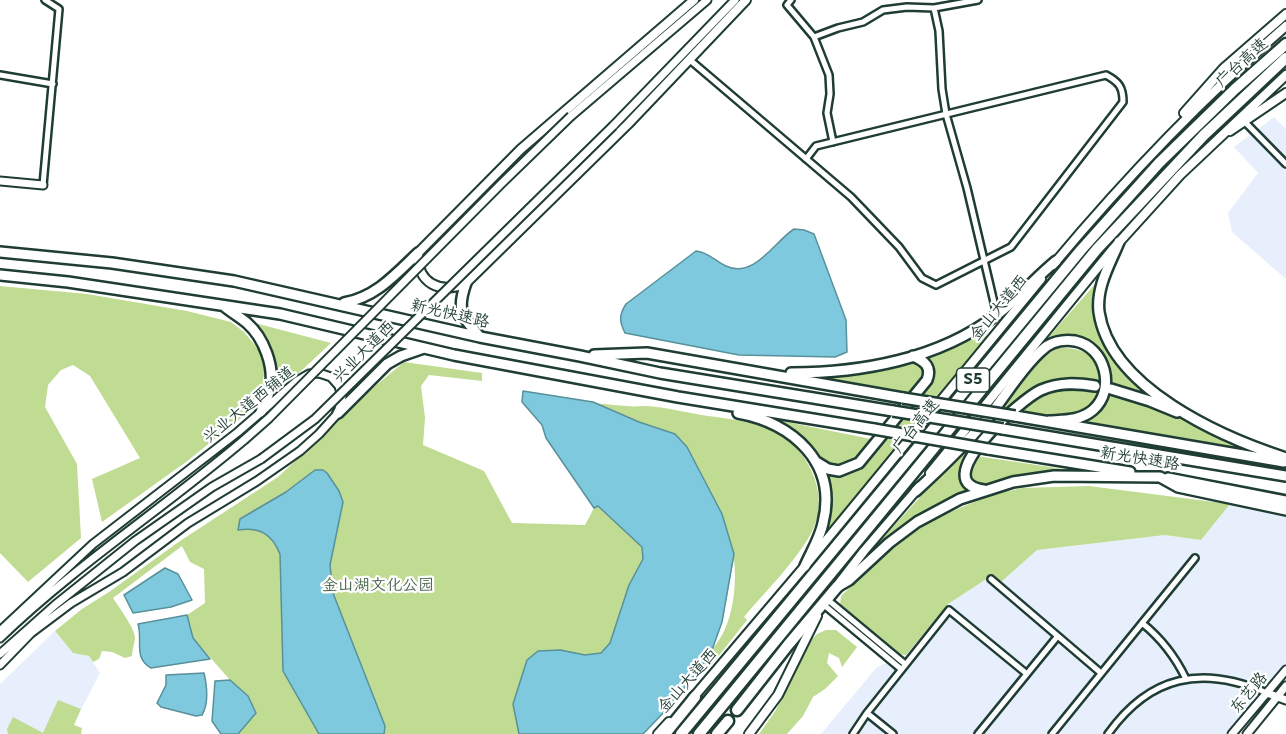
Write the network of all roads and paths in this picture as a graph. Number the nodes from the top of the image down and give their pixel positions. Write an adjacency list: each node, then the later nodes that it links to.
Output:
1 (45, 0): 17 (street)
2 (694, 0): 29 (main road)
3 (707, 0): 65 (street, 兴业大道西, bridge)
4 (735, 0): 66 (street, 兴业大道西, bridge)
5 (746, 0): 14 (main road)
6 (791, 0): 11 (street)
7 (978, 0): 8 (street)
8 (934, 8): 11 (street); 19 (street)
9 (1286, 14): 22 (main road)
10 (1286, 26): 22 (main road, 金山大道西)
11 (814, 37): 21 (street)
12 (1286, 44): 82 (highway, 广台高速 / S5)
13 (1286, 58): 83 (highway, 广台高速 / S5)
14 (690, 60): 23 (street); 33 (main road)
15 (0, 75): 17 (street)
16 (1286, 75): 20 (main road)
17 (53, 84): 26 (street)
18 (1286, 93): 20 (main road)
19 (946, 114): 21 (street); 30 (street); 30 (street)
20 (1242, 119): 24 (street); 27 (main road)
21 (833, 142): 23 (street)
22 (1160, 144): 31 (main road, 金山大道西)
23 (806, 159): 30 (street)
24 (1286, 164)
25 (0, 181): 26 (street)
26 (43, 185)
27 (1119, 242): 47 (highway); 54 (main road)
28 (0, 252): 35 (highway, 新光快速路)
29 (418, 252): 33 (main road); 35 (highway)
30 (984, 261): 36 (street)
31 (1056, 261): 36 (highway); 58 (main road, 金山大道西)
32 (0, 275): 34 (highway)
33 (466, 283): 37 (highway)
34 (222, 304): 38 (highway); 45 (highway)
35 (338, 305): 37 (highway, 新光快速路)
36 (997, 315): 40 (highway)
37 (480, 337): 39 (highway, 新光快速路)
38 (424, 348): 42 (highway); 46 (highway)
39 (580, 356): 41 (highway); 51 (highway, 新光快速路, bridge)
40 (913, 356): 41 (highway); 50 (highway)
41 (768, 373): 48 (highway, bridge)
42 (607, 384): 50 (highway); 52 (highway, 新光快速路, bridge)
43 (1095, 386): 53 (highway)
44 (1111, 389): 47 (highway)
45 (261, 412): 46 (street, 兴业大道西铺道); 63 (street, 兴业大道西铺道)
46 (338, 413): 67 (street)
47 (1196, 420): 49 (highway)
48 (1049, 421): 49 (highway); 54 (highway)
49 (1286, 460)
50 (814, 461): 58 (highway)
51 (1286, 476)
52 (1160, 477): 53 (highway); 55 (highway, 新光快速路); 56 (highway)
53 (984, 490): 60 (highway)
54 (916, 491): 60 (main road)
55 (1286, 501)
56 (1286, 510)
57 (1195, 558): 62 (street)
58 (805, 566): 75 (main road, 金山大道西)
59 (991, 579): 64 (street)
60 (837, 587): 61 (main road); 78 (highway)
61 (826, 603): 68 (street); 85 (main road)
62 (1142, 623): 70 (street); 72 (street)
63 (0, 631)
64 (1057, 637): 70 (street); 71 (street)
65 (0, 638)
66 (0, 654)
67 (0, 664)
68 (903, 666): 71 (street); 79 (street)
69 (1286, 670): 74 (street, 东艺路)
70 (1101, 673): 89 (street)
71 (1027, 674): 88 (street)
72 (1186, 679): 74 (street); 90 (street)
73 (1286, 686): 76 (street, 东艺路)
74 (1267, 693): 76 (street); 91 (street, 东艺路)
75 (694, 697): 81 (highway)
76 (1277, 697): 77 (street); 92 (street, 东艺路)
77 (1286, 700)
78 (737, 710)
79 (867, 713): 86 (street); 87 (street)
80 (728, 722): 84 (highway)
81 (661, 733)
82 (681, 734)
83 (699, 734)
84 (717, 734)
85 (749, 734)
86 (853, 734)
87 (893, 734)
88 (978, 734)
89 (1052, 734)
90 (1108, 734)
91 (1232, 734)
92 (1247, 734)

